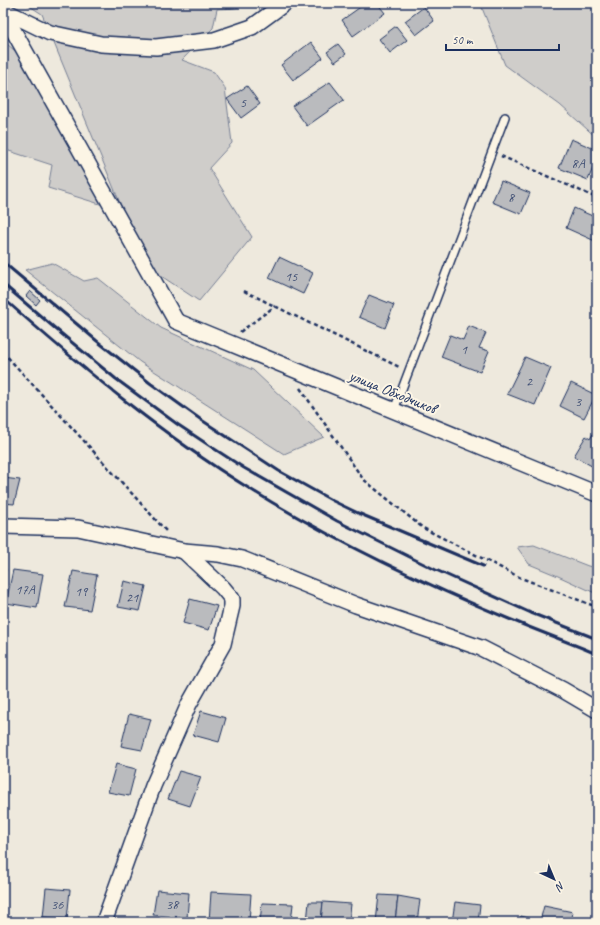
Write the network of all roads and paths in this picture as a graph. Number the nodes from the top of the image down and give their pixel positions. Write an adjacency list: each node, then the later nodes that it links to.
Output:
1 (285, 3): 2 (street)
2 (3, 11): 8 (street, улица Обходчиков)
3 (505, 117): 4 (lane)
4 (492, 152): 5 (path); 10 (lane)
5 (597, 198)
6 (244, 292): 7 (path)
7 (275, 306): 8 (path); 10 (path)
8 (226, 341): 12 (street, улица Обходчиков)
9 (3, 352): 15 (path)
10 (409, 371): 12 (lane)
11 (297, 384): 17 (path)
12 (394, 410): 13 (street, улица Обходчиков)
13 (597, 494)
14 (3, 526): 16 (street)
15 (168, 534)
16 (184, 551): 18 (street); 19 (street)
17 (597, 607)
18 (597, 710)
19 (104, 922)

